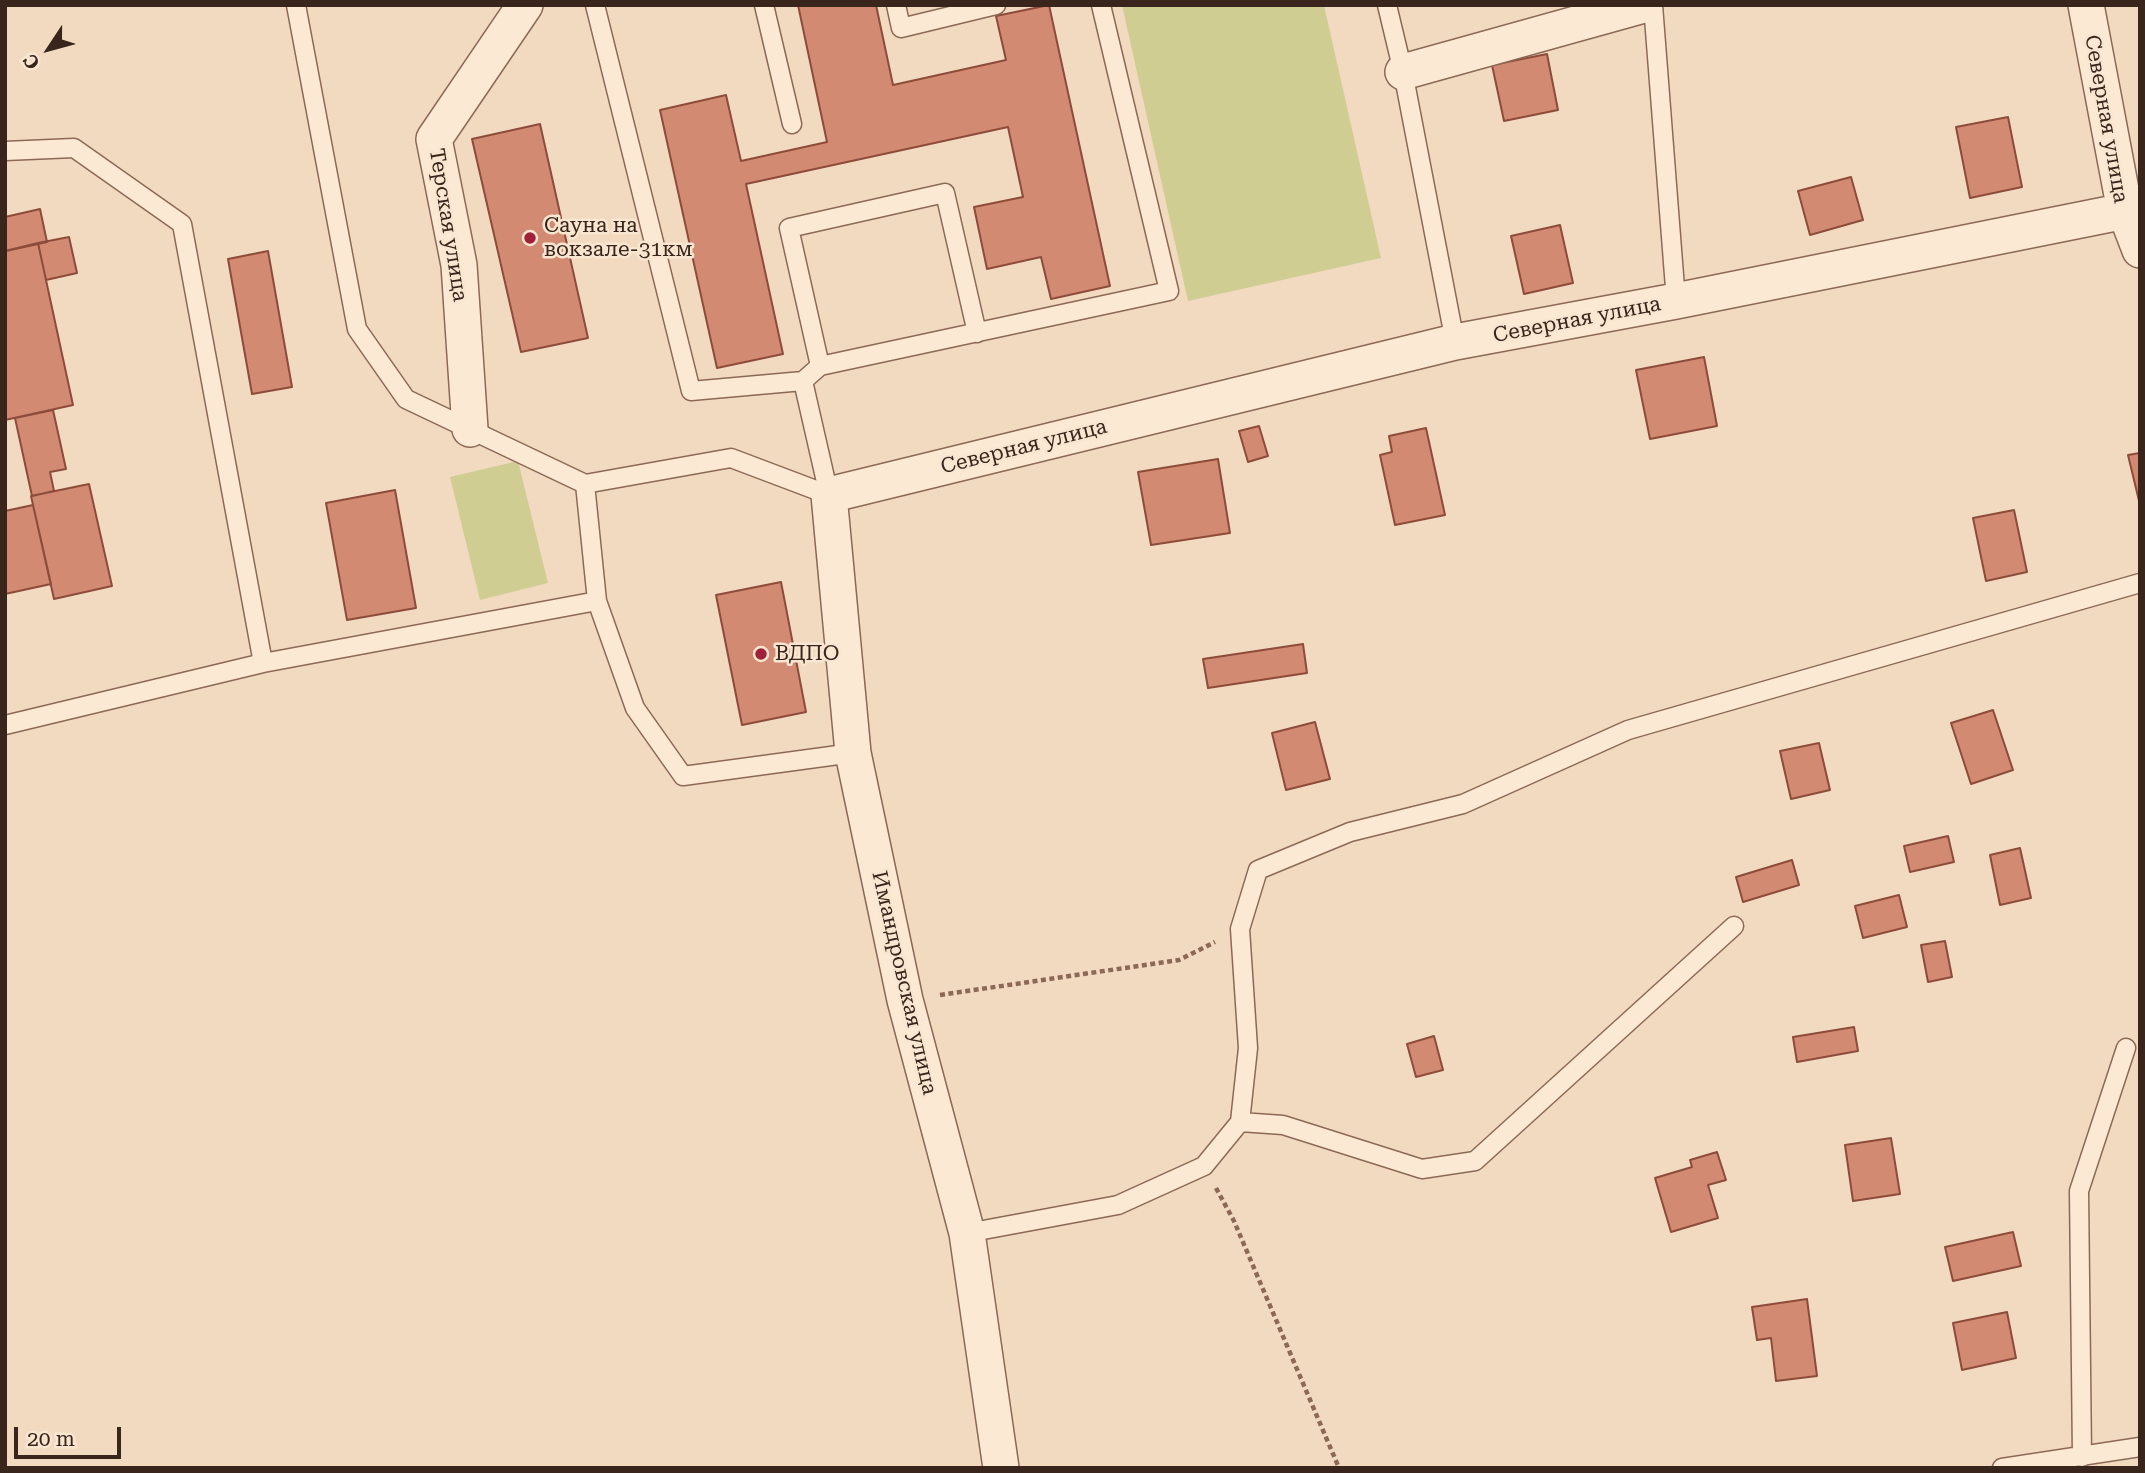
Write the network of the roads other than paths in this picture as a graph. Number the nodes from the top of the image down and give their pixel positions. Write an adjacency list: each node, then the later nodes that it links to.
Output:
1 (296, 5): 22 (lane)
2 (525, 5): 22 (street, Терская улица)
3 (595, 5): 21 (lane)
4 (764, 5): 13 (lane)
5 (896, 5): 6 (lane)
6 (996, 5)
7 (1101, 5): 18 (lane)
8 (1387, 5): 12 (lane)
9 (1644, 5): 12 (street)
10 (1653, 5): 17 (lane)
11 (2086, 5): 15 (street, Северная улица)
12 (1403, 72): 19 (lane)
13 (792, 124)
14 (5, 151): 27 (lane)
15 (2125, 211): 16 (street); 17 (street, Северная улица)
16 (2140, 250)
17 (1676, 301): 19 (street, Северная улица)
18 (977, 332): 20 (lane); 20 (lane)
19 (1455, 342): 24 (street, Северная улица)
20 (820, 366): 21 (lane)
21 (803, 381): 24 (lane)
22 (470, 429): 23 (lane)
23 (585, 484): 24 (lane); 26 (lane)
24 (829, 495): 29 (street, Имандровская улица)
25 (2140, 583): 32 (lane)
26 (597, 601): 27 (lane); 29 (lane)
27 (262, 663): 28 (lane)
28 (5, 725)
29 (853, 753): 33 (street, Имандровская улица)
30 (1734, 926): 32 (lane)
31 (2126, 1048): 35 (lane)
32 (1240, 1122): 33 (lane)
33 (967, 1233): 36 (street, Имандровская улица)
34 (2140, 1447): 35 (lane)
35 (2082, 1457): 37 (lane)
36 (1001, 1468)
37 (2003, 1468)

